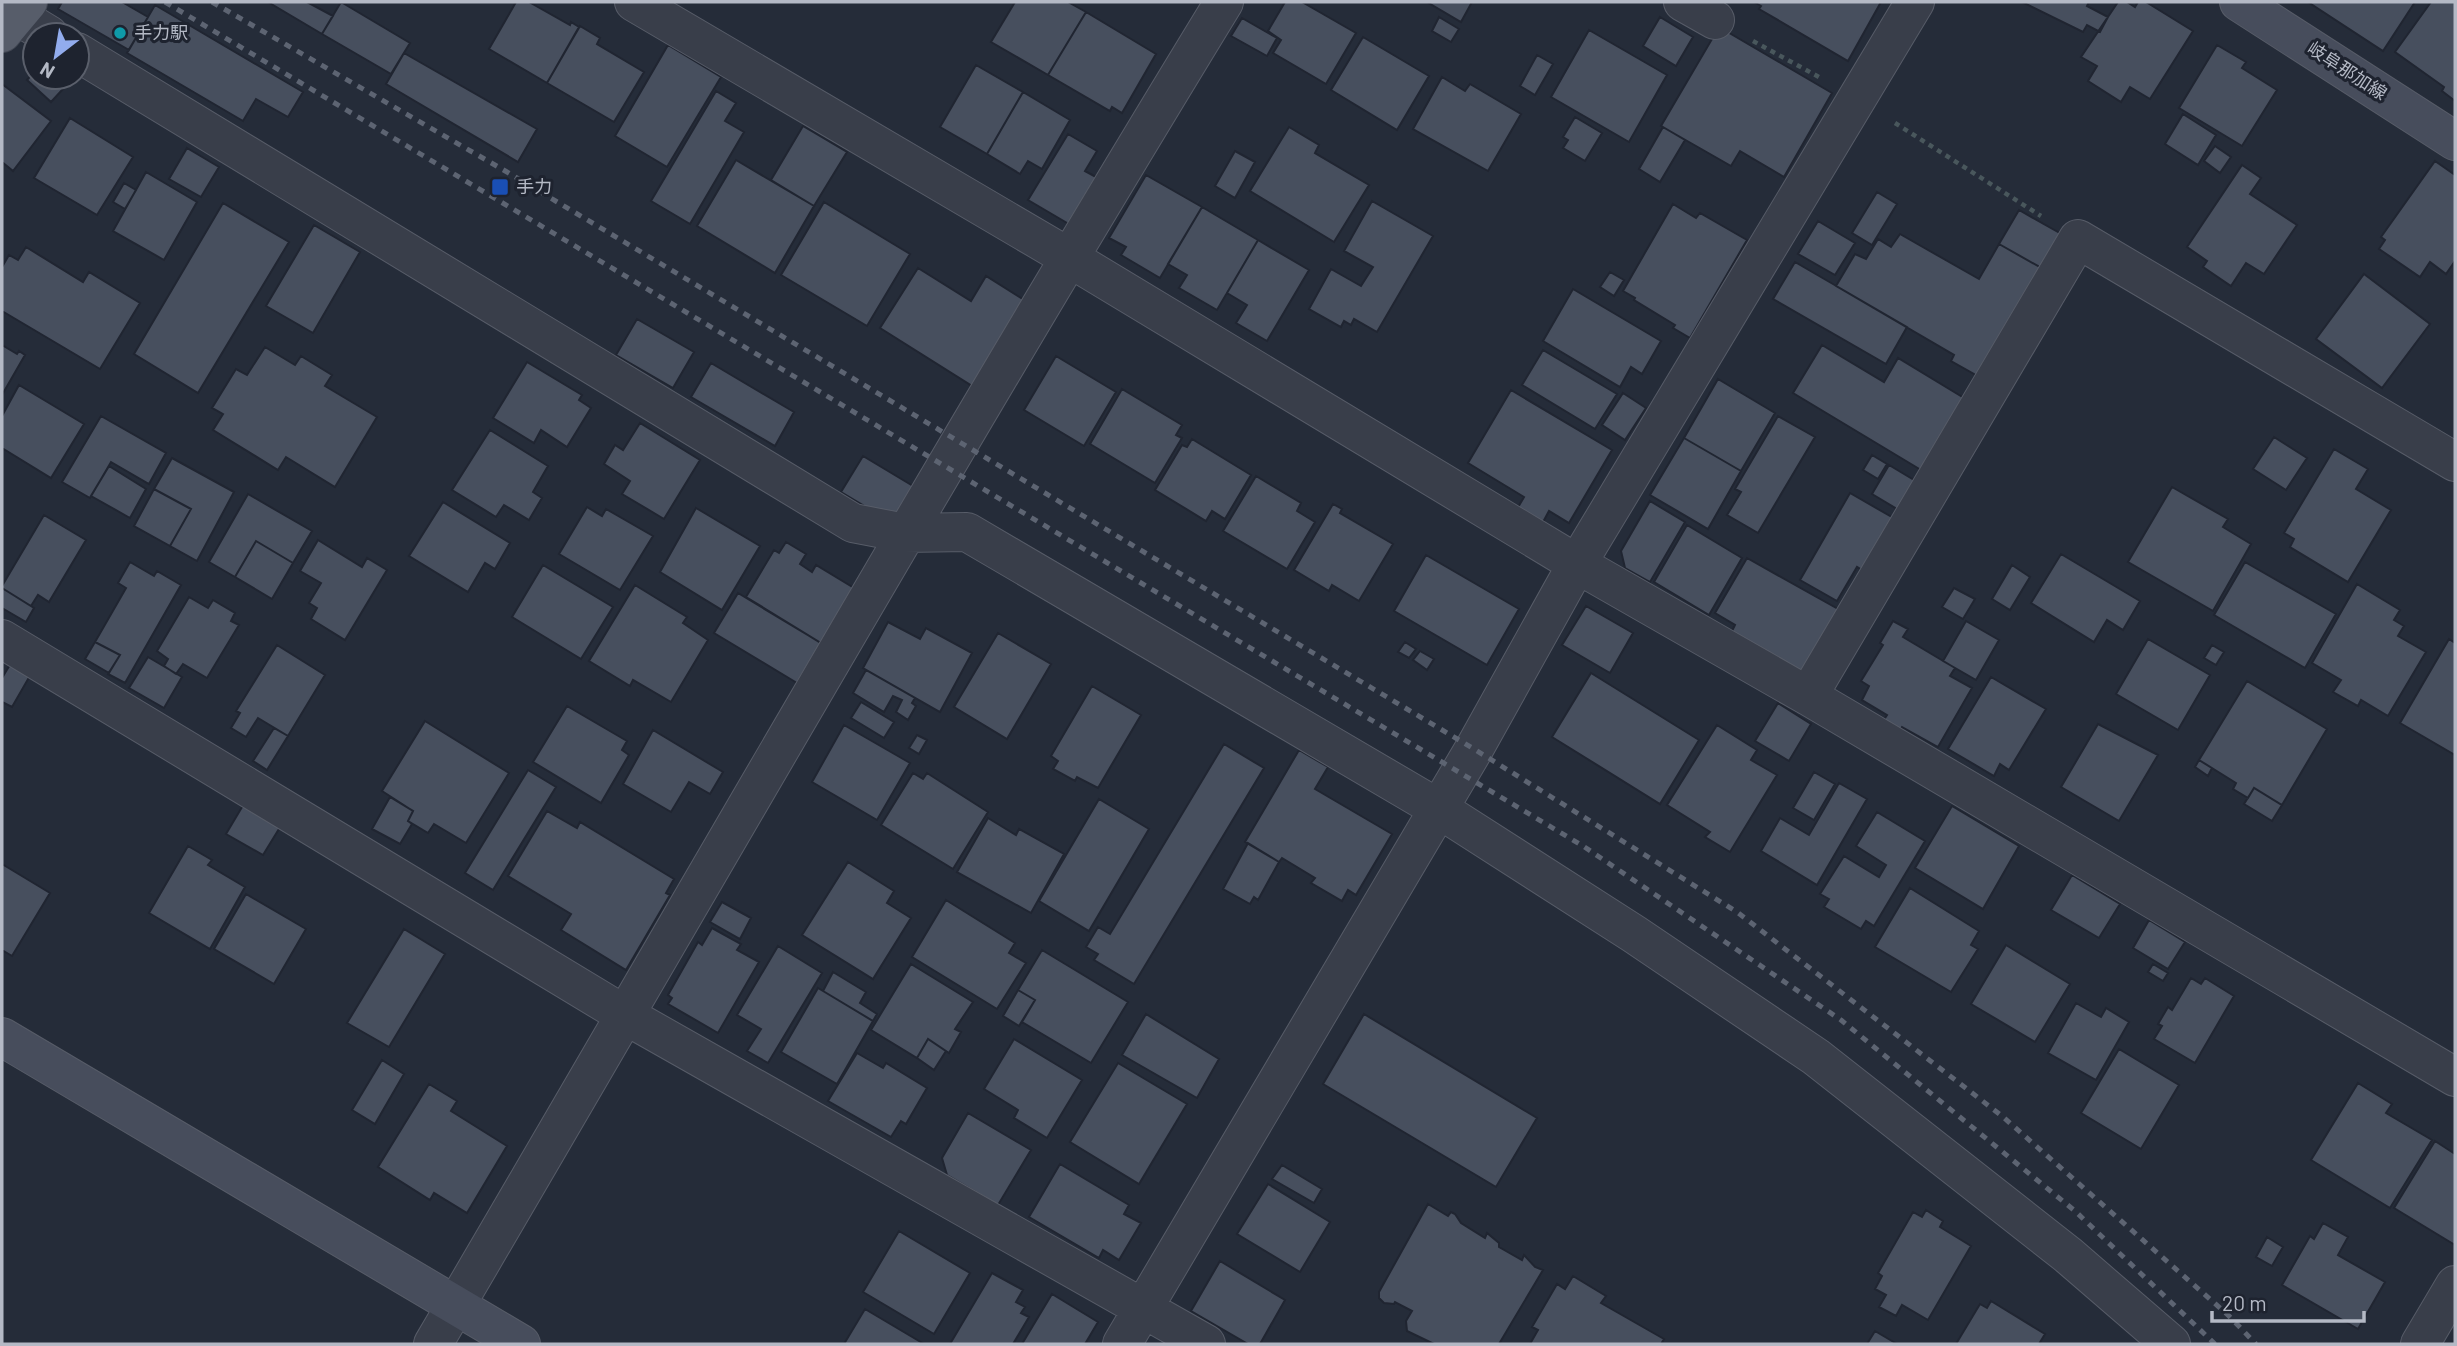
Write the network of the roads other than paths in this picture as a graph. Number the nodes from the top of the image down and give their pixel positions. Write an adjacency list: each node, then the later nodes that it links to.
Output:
1 (634, 2): 7 (street)
2 (1224, 2): 7 (street)
3 (1915, 2): 10 (street)
4 (2239, 2): 6 (street, 岐阜那加線)
5 (91, 60): 9 (street)
6 (2455, 141)
7 (1068, 257): 9 (street); 10 (street)
8 (2455, 462): 12 (street)
9 (905, 533): 13 (street); 14 (street)
10 (1577, 564): 12 (street); 13 (street)
11 (2, 639): 14 (street)
12 (1808, 696): 16 (street)
13 (1439, 809): 19 (street); 24 (street)
14 (625, 1015): 18 (street); 19 (street)
15 (2, 1037): 18 (street)
16 (2455, 1077)
17 (2455, 1285): 25 (street)
18 (456, 1306): 20 (street); 21 (street)
19 (1144, 1307): 22 (street); 23 (street)
20 (433, 1344)
21 (521, 1344)
22 (1122, 1344)
23 (1206, 1344)
24 (2171, 1344)
25 (2420, 1344)

